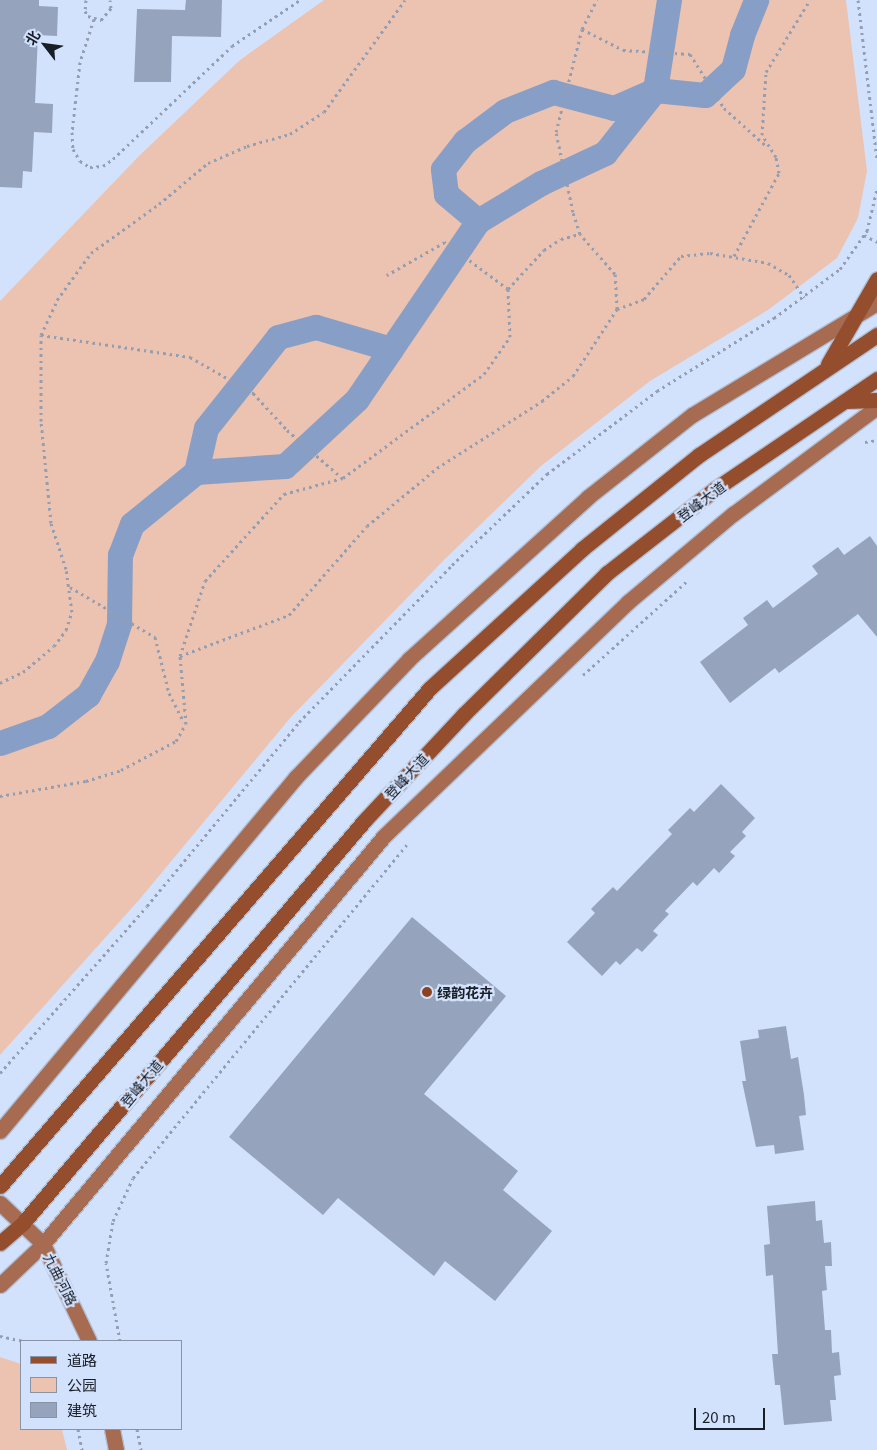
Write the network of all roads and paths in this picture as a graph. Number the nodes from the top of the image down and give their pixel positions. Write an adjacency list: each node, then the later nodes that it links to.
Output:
1 (86, 0): 8 (path)
2 (110, 0): 8 (path)
3 (300, 0): 8 (path)
4 (405, 0): 23 (path)
5 (596, 0): 9 (path)
6 (810, 0): 10 (path)
7 (858, 0): 11 (path)
8 (94, 19)
9 (582, 29): 10 (path); 13 (path)
10 (767, 147): 16 (path)
11 (877, 159)
12 (877, 189): 14 (path)
13 (580, 234): 19 (path); 21 (path)
14 (864, 235): 15 (path); 16 (path)
15 (877, 242)
16 (734, 256): 21 (path)
17 (387, 274): 19 (path)
18 (877, 279): 22 (main road)
19 (508, 289): 32 (path)
20 (877, 303): 22 (street)
21 (617, 309): 35 (path)
22 (861, 312): 25 (main road); 41 (street)
23 (41, 335): 32 (path); 34 (path)
24 (877, 335): 25 (main road)
25 (823, 372): 42 (main road)
26 (877, 379): 28 (main road, 登峰大道)
27 (877, 400): 28 (main road)
28 (844, 401): 44 (main road, 登峰大道)
29 (877, 406): 46 (street)
30 (877, 440): 31 (path)
31 (858, 444)
32 (343, 478): 35 (path)
33 (692, 577): 36 (path)
34 (69, 587): 37 (path); 38 (path)
35 (180, 656): 38 (path)
36 (582, 676)
37 (0, 684)
38 (186, 724): 39 (path)
39 (0, 796)
40 (414, 836): 51 (path)
41 (0, 1131)
42 (0, 1186)
43 (0, 1203): 44 (street, 九曲河路)
44 (22, 1224): 45 (main road, 登峰大道); 46 (street, 九曲河路)
45 (0, 1243)
46 (43, 1244): 47 (street); 50 (street, 九曲河路)
47 (0, 1285)
48 (0, 1336): 49 (path)
49 (20, 1340)
50 (89, 1340)
51 (120, 1340)
52 (78, 1430): 55 (path)
53 (112, 1430): 56 (street)
54 (137, 1430): 57 (path)
55 (82, 1450)
56 (116, 1450)
57 (141, 1450)

